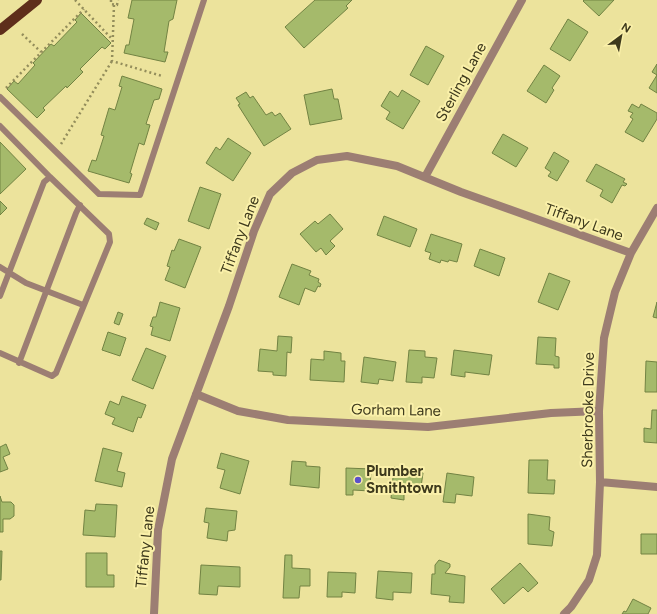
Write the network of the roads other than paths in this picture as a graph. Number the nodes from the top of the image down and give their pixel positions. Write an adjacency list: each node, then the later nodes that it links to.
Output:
1 (37, 0): 4 (main road)
2 (204, 0): 5 (lane)
3 (522, 0): 8 (street, Sterling Lane)
4 (0, 30)
5 (0, 98)
6 (0, 126): 7 (lane)
7 (50, 177): 9 (lane); 13 (lane)
8 (425, 177): 11 (street, Tiffany Lane); 19 (street, Tiffany Lane)
9 (80, 205): 14 (lane); 16 (lane)
10 (657, 208): 11 (street, Sherbrooke Drive)
11 (631, 253): 20 (street, Sherbrooke Drive)
12 (0, 267): 13 (lane)
13 (9, 274): 14 (lane); 15 (lane)
14 (46, 291): 16 (lane); 18 (lane)
15 (0, 296)
16 (83, 305): 18 (lane)
17 (0, 353): 18 (lane)
18 (19, 362)
19 (196, 394): 20 (street, Gorham Lane); 23 (street, Tiffany Lane)
20 (599, 411): 21 (street, Sherbrooke Drive)
21 (600, 482): 22 (street); 24 (street, Sherbrooke Drive)
22 (657, 487)
23 (154, 614)
24 (564, 614)

